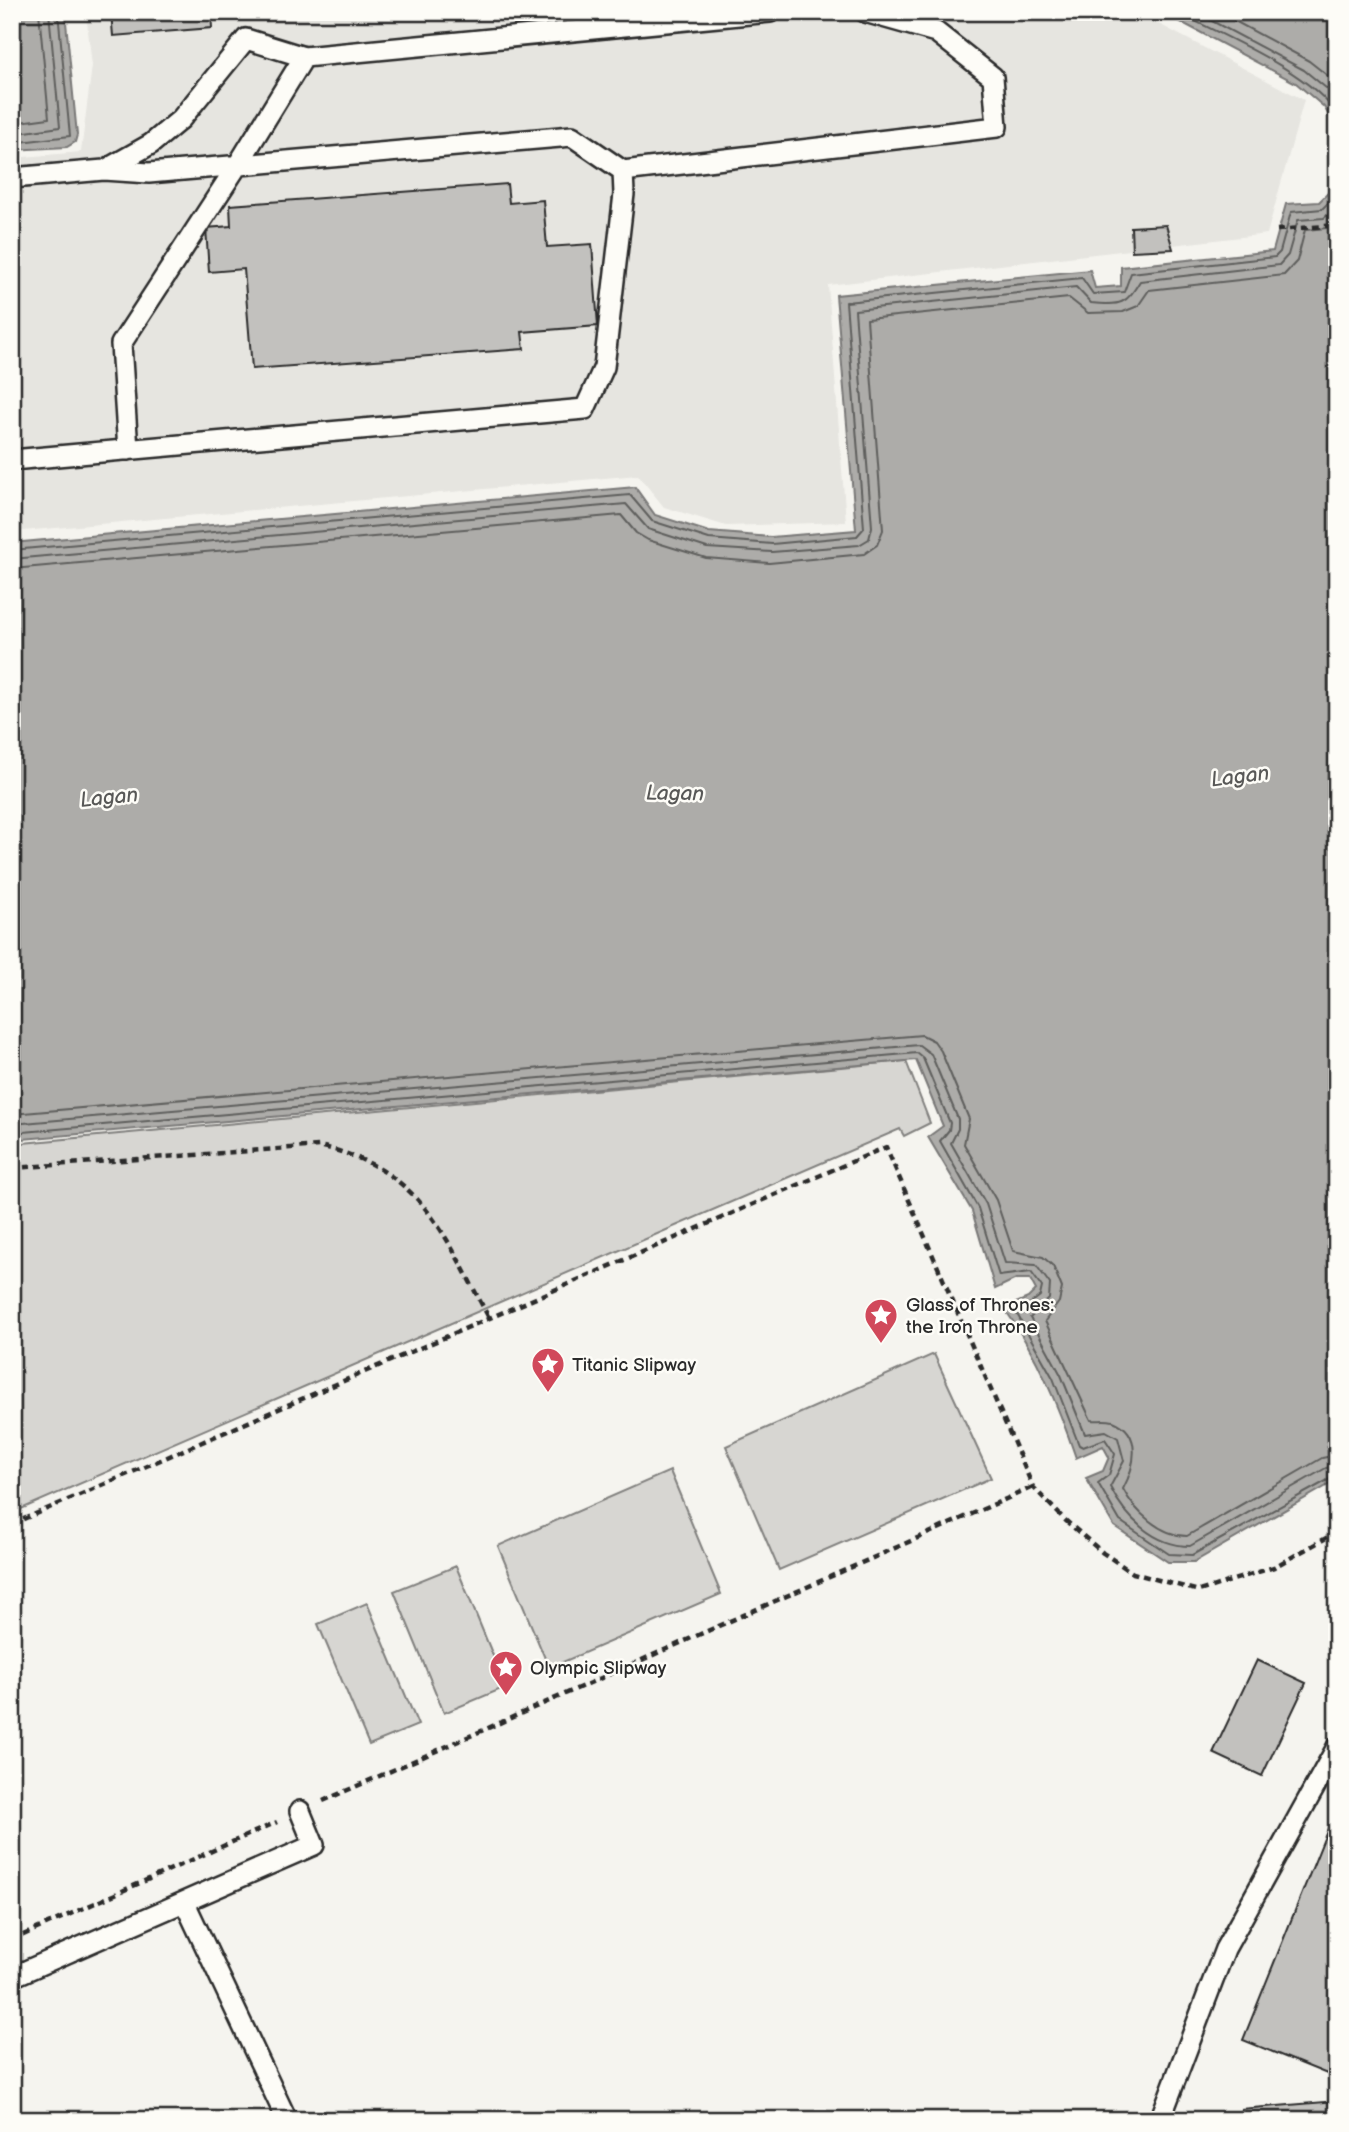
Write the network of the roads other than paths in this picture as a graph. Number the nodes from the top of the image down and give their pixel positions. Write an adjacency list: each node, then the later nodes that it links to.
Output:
1 (770, 12): 3 (lane)
2 (865, 12): 6 (lane)
3 (303, 57): 4 (lane); 5 (lane)
4 (239, 163): 5 (lane); 6 (lane); 8 (lane)
5 (104, 170): 7 (lane)
6 (623, 171): 8 (lane)
7 (12, 178)
8 (128, 450): 9 (lane)
9 (12, 460)
10 (1337, 1747): 15 (lane)
11 (300, 1811): 12 (lane)
12 (185, 1903): 13 (lane); 14 (lane)
13 (12, 1977)
14 (287, 2120)
15 (1160, 2120)

